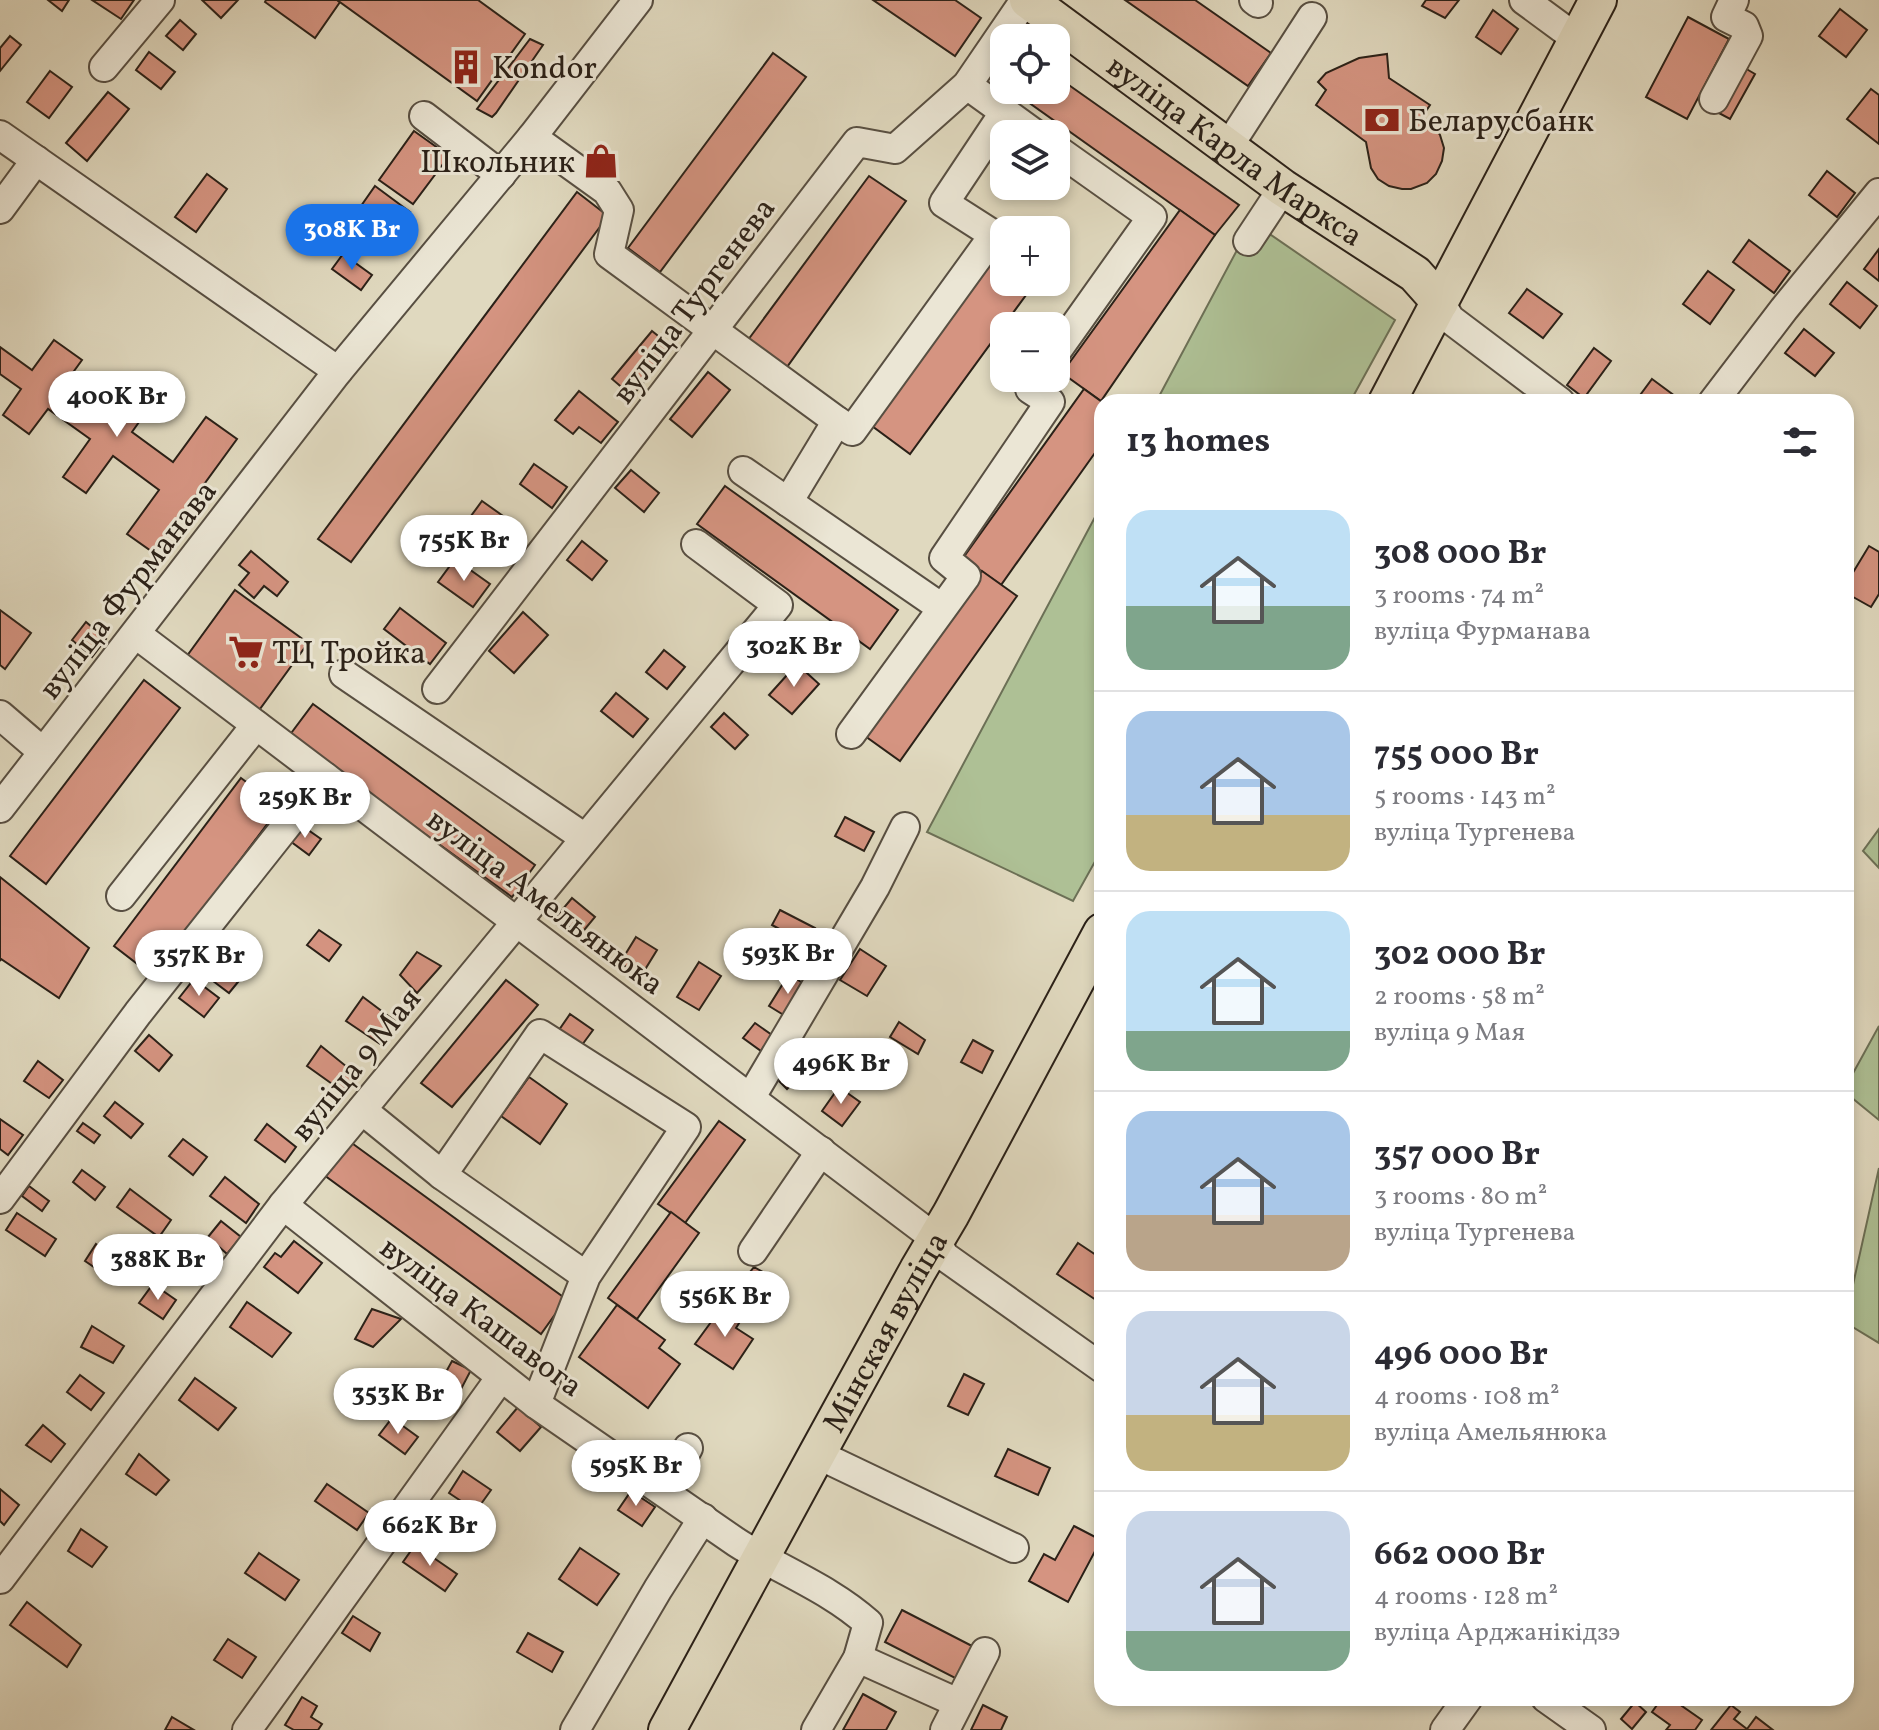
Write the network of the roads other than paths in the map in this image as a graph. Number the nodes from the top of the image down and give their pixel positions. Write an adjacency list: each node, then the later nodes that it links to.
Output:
1 (160, 0): 9 (street)
2 (638, 0): 16 (street, вуліца Фурманава)
3 (1026, 0): 10 (street, вуліца Тургенева); 17 (main road, вуліца Карла Маркса)
4 (1524, 0): 8 (street)
5 (1598, 0): 8 (main road)
6 (1734, 0): 11 (street)
7 (1312, 17): 17 (street)
8 (1577, 39): 25 (main road)
9 (104, 67)
10 (967, 85): 12 (street); 26 (street, вуліца Тургенева)
11 (1714, 99)
12 (1004, 113): 14 (street); 33 (street)
13 (424, 116): 20 (street)
14 (1014, 120)
15 (0, 135): 19 (street)
16 (532, 137): 20 (street, вуліца Фурманава); 26 (street)
17 (1228, 147): 21 (main road, вуліца Карла Маркса)
18 (1070, 159): 27 (street)
19 (36, 160): 23 (street); 28 (street)
20 (501, 175): 28 (street, вуліца Фурманава)
21 (1283, 188): 24 (street); 25 (main road, вуліца Карла Маркса)
22 (1879, 193): 32 (street)
23 (0, 209)
24 (1248, 241)
25 (1440, 302): 30 (main road); 31 (street)
26 (713, 331): 33 (street); 40 (street, вуліца Тургенева)
27 (1070, 332)
28 (338, 371): 38 (street, вуліца Фурманава)
29 (1035, 392): 37 (street)
30 (1391, 394)
31 (1549, 394)
32 (1719, 394)
33 (837, 421): 35 (street)
34 (743, 471): 35 (street)
35 (788, 502): 37 (street)
36 (696, 544): 48 (street, вуліца 9 Мая)
37 (942, 608): 43 (street)
38 (136, 634): 42 (street, вуліца Амельянюка); 44 (street, вуліца Фурманава)
39 (344, 674): 48 (street)
40 (437, 689)
41 (0, 715): 44 (street)
42 (256, 725): 45 (street, вуліца Амельянюка); 49 (street)
43 (851, 734)
44 (43, 752): 46 (street, вуліца Фурманава)
45 (325, 777): 50 (street, вуліца Амельянюка); 56 (street)
46 (0, 808)
47 (905, 827): 52 (street)
48 (585, 838): 50 (street, вуліца 9 Мая)
49 (121, 896)
50 (516, 921): 52 (street, вуліца Амельянюка); 53 (street, вуліца 9 Мая)
51 (1094, 947): 58 (main road, Мінская вуліца)
52 (751, 1097): 54 (street, вуліца Амельянюка)
53 (362, 1110): 55 (street); 57 (street, вуліца 9 Мая)
54 (821, 1151): 58 (street, вуліца Амельянюка); 59 (street)
55 (442, 1175): 60 (street); 60 (street)
56 (0, 1199)
57 (283, 1205): 62 (street, вуліца Кашавога); 70 (street, вуліца 9 Мая)
58 (936, 1239): 61 (street, вуліца Амельянюка); 65 (main road, Мінская вуліца)
59 (753, 1251)
60 (586, 1276): 63 (street)
61 (1094, 1362)
62 (501, 1377): 63 (street, вуліца Кашавога); 76 (street)
63 (536, 1404): 66 (street, вуліца Кашавога)
64 (688, 1448): 66 (street)
65 (817, 1454): 68 (street); 69 (main road, Мінская вуліца)
66 (664, 1491): 67 (street, вуліца Кашавога)
67 (703, 1518): 69 (street, вуліца Кашавога); 77 (street)
68 (1014, 1548)
69 (762, 1559): 72 (street, вуліца Кашавога); 78 (main road, Мінская вуліца)
70 (0, 1579)
71 (985, 1652): 73 (street)
72 (858, 1658): 73 (street); 79 (street)
73 (958, 1703): 80 (street)
74 (1462, 1706): 81 (street)
75 (1557, 1706): 82 (street)
76 (247, 1730)
77 (575, 1730)
78 (667, 1730)
79 (816, 1730)
80 (945, 1730)
81 (1445, 1730)
82 (1591, 1730)

